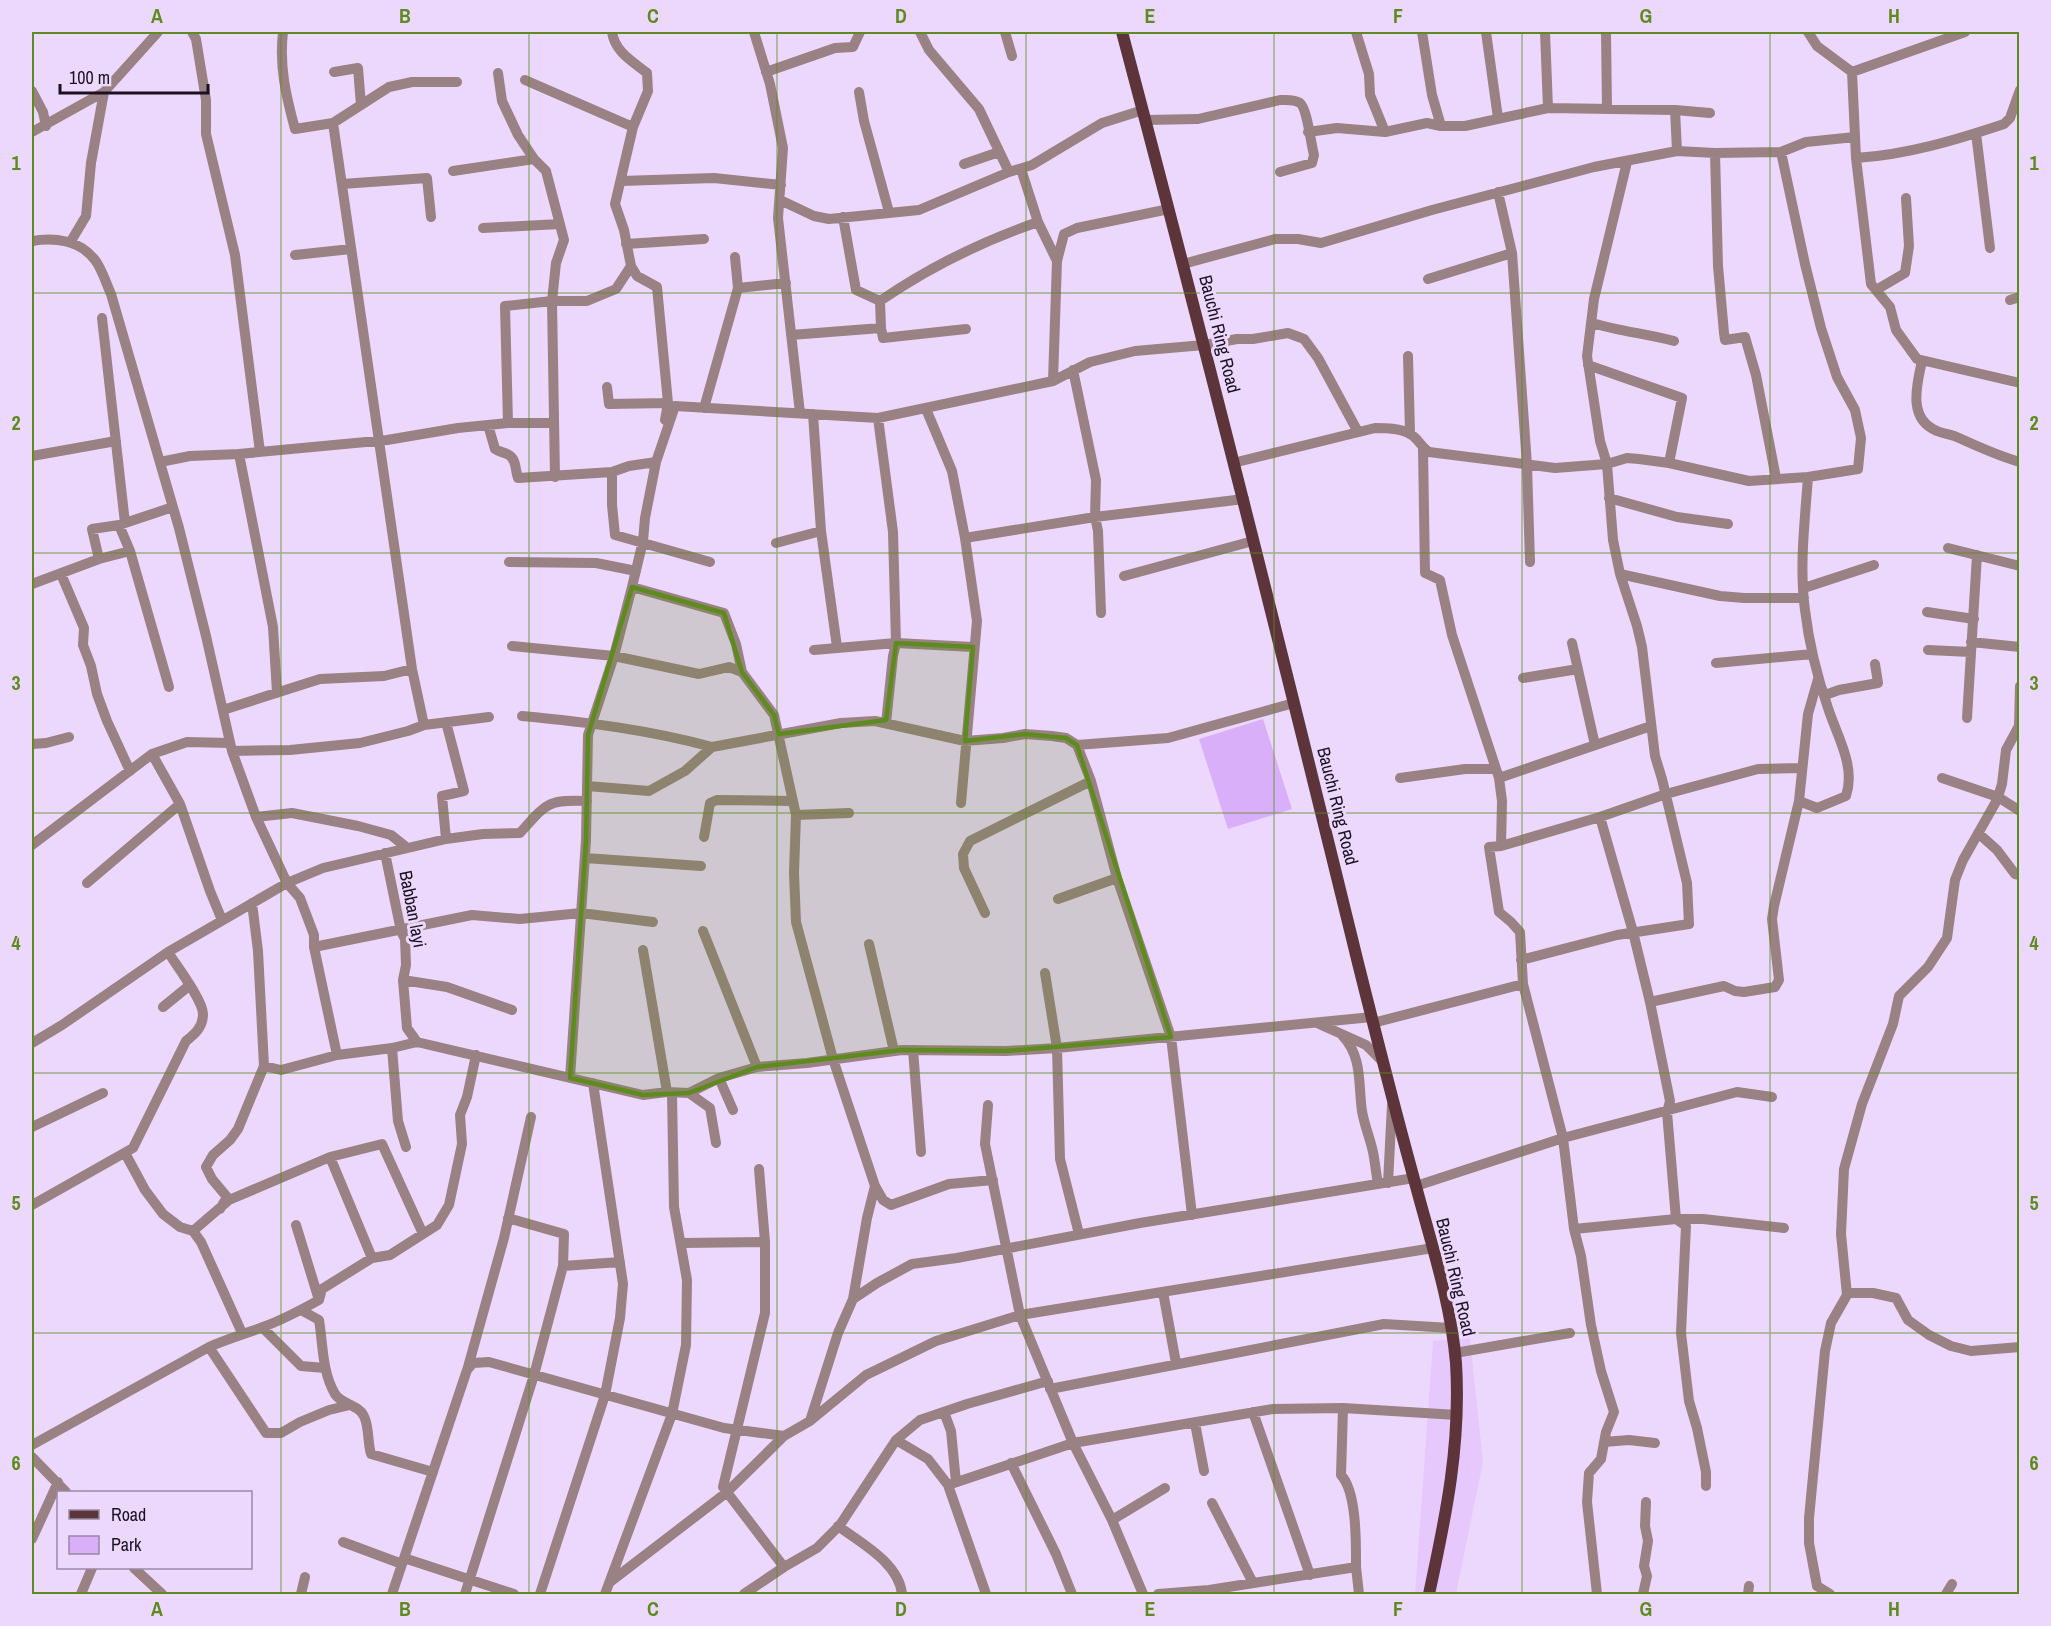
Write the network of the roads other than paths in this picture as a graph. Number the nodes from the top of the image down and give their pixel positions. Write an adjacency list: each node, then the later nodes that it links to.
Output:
1 (158, 32): 26 (street)
2 (192, 32): 116 (street)
3 (283, 32): 35 (street)
4 (612, 32): 38 (street)
5 (754, 32): 19 (street)
6 (860, 32): 19 (street)
7 (920, 32): 45 (street)
8 (1005, 32): 17 (street)
9 (1122, 32): 33 (main road, Bauchi Ring Road)
10 (1356, 32): 41 (street)
11 (1422, 32): 37 (street)
12 (1486, 32): 34 (street)
13 (1545, 32): 29 (street)
14 (1606, 32): 30 (street)
15 (1808, 32): 20 (street)
16 (1965, 32): 20 (street)
17 (1012, 56)
18 (334, 72): 28 (street)
19 (766, 72): 58 (street)
20 (1852, 72): 43 (street)
21 (498, 73): 49 (street)
22 (525, 80): 38 (street)
23 (457, 82): 28 (street)
24 (2019, 90): 42 (street)
25 (32, 91): 36 (street)
26 (104, 92): 36 (street); 71 (street)
27 (859, 92): 63 (street)
28 (361, 105): 35 (street)
29 (1548, 108): 30 (street); 34 (street)
30 (1607, 109): 31 (street)
31 (1675, 110): 32 (street); 44 (street)
32 (1710, 113)
33 (1144, 115): 40 (street); 52 (street); 62 (main road, Bauchi Ring Road)
34 (1498, 118): 37 (street)
35 (333, 123): 57 (street)
36 (46, 126): 39 (street)
37 (1441, 126): 41 (street)
38 (633, 127): 56 (street)
39 (32, 132)
40 (1308, 132): 41 (street); 55 (street)
41 (1385, 132)
42 (1976, 133): 48 (street); 73 (street)
43 (1855, 137): 47 (street); 48 (street)
44 (1677, 151): 46 (street); 50 (street)
45 (999, 152): 51 (street); 54 (street)
46 (1715, 153): 47 (street); 129 (street)
47 (1781, 153): 128 (street)
48 (1856, 158): 84 (street)
49 (534, 159): 53 (street); 67 (street)
50 (1627, 162): 59 (street); 88 (street)
51 (964, 164)
52 (1022, 169): 54 (street); 66 (street)
53 (453, 171)
54 (1009, 172): 63 (street)
55 (1280, 172)
56 (621, 181): 58 (street); 72 (street)
57 (342, 184): 64 (street); 74 (street)
58 (780, 185): 61 (street)
59 (1498, 192): 75 (street); 79 (street)
60 (1906, 198): 84 (street)
61 (780, 200): 65 (street); 82 (street)
62 (1169, 209): 78 (street); 79 (main road, Bauchi Ring Road)
63 (889, 212): 65 (street)
64 (431, 217)
65 (843, 217): 86 (street)
66 (1038, 222): 78 (street); 86 (street)
67 (560, 224): 68 (street); 85 (street)
68 (483, 228)
69 (704, 239): 72 (street)
70 (32, 241): 71 (street)
71 (71, 241): 119 (street)
72 (626, 244): 80 (street)
73 (1990, 248)
74 (351, 249): 76 (street); 113 (street)
75 (1512, 253): 81 (street); 125 (street)
76 (295, 255)
77 (735, 257): 83 (street)
78 (1056, 261): 98 (street)
79 (1183, 264): 93 (main road, Bauchi Ring Road)
80 (631, 266): 85 (street); 101 (street)
81 (1428, 279)
82 (786, 283): 83 (street); 91 (street)
83 (738, 288): 102 (street)
84 (1876, 290): 95 (street)
85 (552, 301): 107 (street); 108 (street)
86 (880, 301): 89 (street)
87 (102, 318): 112 (street)
88 (1592, 323): 92 (street); 96 (street)
89 (881, 328): 90 (street); 91 (street)
90 (966, 329)
91 (791, 335): 104 (street)
92 (1674, 341)
93 (1204, 345): 97 (street); 110 (street); 122 (main road, Bauchi Ring Road)
94 (1408, 356): 111 (street)
95 (1922, 361): 99 (street); 121 (street)
96 (1588, 365): 123 (street); 124 (street)
97 (1073, 370): 98 (street); 133 (street)
98 (1053, 381): 103 (street)
99 (2019, 383)
100 (608, 387): 101 (street)
101 (668, 403): 114 (street)
102 (704, 408): 104 (street); 114 (street)
103 (926, 409): 106 (street); 137 (street)
104 (800, 413): 105 (street)
105 (813, 414): 106 (street); 136 (street)
106 (878, 418): 160 (street)
107 (508, 423): 108 (street); 109 (street)
108 (554, 423): 127 (street)
109 (488, 425): 113 (street); 127 (street)
110 (1358, 432): 111 (street); 122 (street)
111 (1410, 433): 115 (street)
112 (116, 441): 118 (street); 134 (street)
113 (379, 441): 116 (street); 173 (street)
114 (661, 442): 120 (street)
115 (1423, 448): 125 (street); 203 (street)
116 (260, 452): 117 (street)
117 (239, 454): 119 (street); 180 (street)
118 (32, 456)
119 (160, 462): 132 (street)
120 (656, 462): 126 (street); 138 (street)
121 (2019, 462)
122 (1233, 463): 131 (main road, Bauchi Ring Road)
123 (1669, 463): 124 (street); 129 (street)
124 (1607, 464): 125 (street); 130 (street)
125 (1527, 465): 147 (street)
126 (612, 472): 127 (street); 138 (street)
127 (555, 477)
128 (1808, 477): 129 (street); 156 (street)
129 (1776, 478)
130 (1610, 498): 135 (street); 152 (street)
131 (1244, 499): 133 (street); 139 (main road, Bauchi Ring Road)
132 (173, 507): 134 (street); 183 (street)
133 (1095, 517): 137 (street); 158 (street)
134 (122, 524): 142 (street); 144 (street)
135 (1728, 524)
136 (821, 531): 140 (street); 163 (street)
137 (965, 538): 164 (street)
138 (644, 541): 146 (street); 150 (street)
139 (1253, 542): 153 (street); 182 (main road, Bauchi Ring Road)
140 (776, 543)
141 (1948, 548): 143 (street)
142 (130, 551): 144 (street); 179 (street)
143 (1977, 555): 149 (street); 159 (street)
144 (99, 559): 151 (street)
145 (509, 562): 150 (street)
146 (710, 562)
147 (1530, 562)
148 (1874, 565): 156 (street)
149 (2019, 566)
150 (636, 571): 155 (street)
151 (61, 574): 154 (street); 202 (street)
152 (1620, 574): 156 (street); 191 (street)
153 (1124, 576)
154 (32, 584)
155 (632, 587): 170 (street); 175 (street)
156 (1804, 593): 169 (street)
157 (1927, 612): 159 (street)
158 (1101, 614)
159 (1974, 619): 165 (street)
160 (896, 643): 163 (street); 164 (street); 189 (street)
161 (1572, 643): 174 (street)
162 (512, 646): 170 (street)
163 (837, 647): 167 (street)
164 (973, 647): 194 (street)
165 (1971, 647): 166 (street); 168 (street); 186 (street)
166 (2019, 647)
167 (814, 650)
168 (1928, 650)
169 (1812, 654): 171 (street); 177 (street)
170 (614, 656): 175 (street); 188 (street)
171 (1716, 663)
172 (1875, 664): 181 (street)
173 (412, 669): 180 (street); 190 (street)
174 (1578, 669): 176 (street); 197 (street)
175 (742, 672): 192 (street)
176 (1523, 678)
177 (1818, 679): 181 (street); 201 (street)
178 (2019, 686): 209 (street)
179 (169, 687)
180 (277, 693): 183 (street)
181 (1825, 695): 212 (street)
182 (1294, 703): 196 (street); 254 (main road, Bauchi Ring Road)
183 (223, 710): 198 (street)
184 (522, 716): 188 (street)
185 (489, 717): 187 (street)
186 (1967, 718)
187 (446, 722): 190 (street); 222 (street)
188 (591, 722): 199 (street); 207 (street)
189 (886, 723): 192 (street); 194 (street)
190 (424, 724): 198 (street)
191 (1651, 726): 197 (street); 208 (street)
192 (779, 734): 199 (street); 211 (street)
193 (69, 737): 195 (street)
194 (965, 741): 196 (street); 213 (street)
195 (32, 744)
196 (1077, 745): 206 (street)
197 (1595, 745): 203 (street)
198 (231, 747): 200 (street); 218 (street)
199 (712, 747): 207 (street)
200 (152, 754): 202 (street); 214 (street)
201 (1802, 768): 208 (street); 212 (street)
202 (130, 771): 223 (street)
203 (1497, 773): 204 (street); 224 (street)
204 (1400, 778)
205 (1942, 778): 209 (street)
206 (1091, 781): 230 (street); 236 (street)
207 (587, 786): 210 (street)
208 (1666, 794): 219 (street); 241 (street)
209 (1998, 798): 215 (street); 220 (street)
210 (587, 801): 222 (street); 227 (street)
211 (793, 801): 217 (street); 221 (street)
212 (1799, 801): 251 (street)
213 (961, 803)
214 (180, 804): 231 (street); 237 (street)
215 (2019, 811)
216 (849, 813): 217 (street)
217 (796, 815): 266 (street)
218 (256, 817): 225 (street); 232 (street)
219 (1600, 817): 224 (street); 241 (street)
220 (1978, 833): 229 (street); 313 (street)
221 (704, 837)
222 (446, 838): 225 (street)
223 (32, 845)
224 (1501, 846): 246 (street)
225 (406, 848): 226 (street)
226 (385, 853): 232 (street); 239 (street, Babban layi)
227 (585, 858): 228 (street); 235 (street)
228 (701, 866)
229 (2019, 875)
230 (1117, 878): 233 (street); 257 (street)
231 (87, 883)
232 (287, 883): 234 (street); 243 (street)
233 (1058, 899)
234 (252, 903): 237 (street); 268 (street)
235 (581, 913): 238 (street); 239 (street); 270 (street)
236 (985, 913)
237 (222, 920): 245 (street)
238 (653, 922)
239 (401, 931): 243 (street); 248 (street, Babban layi)
240 (703, 931): 269 (street)
241 (1634, 932): 246 (street); 251 (street)
242 (869, 944): 263 (street)
243 (314, 947): 264 (street)
244 (642, 950): 273 (street)
245 (168, 952): 250 (street); 259 (street)
246 (1521, 960): 249 (street)
247 (1045, 973): 261 (street)
248 (403, 980): 253 (street); 258 (street, Babban layi)
249 (1523, 984): 254 (street); 283 (street)
250 (190, 985): 252 (street); 287 (street)
251 (1650, 1002): 280 (street)
252 (163, 1006)
253 (512, 1010)
254 (1372, 1020): 255 (street); 267 (main road, Bauchi Ring Road)
255 (1317, 1022): 256 (street); 257 (street)
256 (1342, 1035): 267 (street); 292 (street)
257 (1171, 1037): 261 (street); 296 (street)
258 (417, 1041): 260 (street); 265 (street)
259 (32, 1042)
260 (392, 1048): 264 (street); 285 (street)
261 (1057, 1048): 262 (street); 304 (street)
262 (913, 1050): 263 (street); 286 (street)
263 (894, 1051): 266 (street)
264 (337, 1055): 268 (street)
265 (476, 1056): 270 (street); 303 (street)
266 (833, 1059): 269 (street); 293 (street)
267 (1383, 1062): 276 (main road, Bauchi Ring Road)
268 (264, 1066): 295 (street)
269 (757, 1067): 271 (street)
270 (570, 1078): 272 (street)
271 (719, 1078): 274 (street); 279 (street)
272 (593, 1083): 273 (street); 310 (street)
273 (669, 1092): 274 (street); 306 (street)
274 (689, 1093): 284 (street)
275 (103, 1094): 282 (street)
276 (1392, 1095): 291 (main road, Bauchi Ring Road); 292 (street)
277 (1772, 1097): 280 (street)
278 (988, 1106): 290 (street)
279 (733, 1110)
280 (1667, 1112): 283 (street); 298 (street)
281 (531, 1117): 297 (street)
282 (32, 1126)
283 (1563, 1138): 291 (street); 301 (street)
284 (716, 1143)
285 (406, 1147)
286 (921, 1152)
287 (124, 1153): 294 (street); 302 (street)
288 (330, 1157): 295 (street); 303 (street); 309 (street)
289 (759, 1169): 305 (street)
290 (993, 1180): 293 (street); 307 (street)
291 (1415, 1182): 292 (street); 308 (main road, Bauchi Ring Road)
292 (1383, 1183): 296 (street)
293 (875, 1186): 314 (street)
294 (32, 1205)
295 (220, 1209): 302 (street)
296 (1192, 1215): 304 (street)
297 (508, 1218): 311 (street); 327 (street)
298 (1676, 1219): 300 (street); 301 (street); 352 (street)
299 (296, 1225): 315 (street)
300 (1784, 1228)
301 (1574, 1229): 342 (street)
302 (193, 1231): 320 (street)
303 (423, 1234): 309 (street)
304 (1079, 1234): 307 (street)
305 (765, 1242): 306 (street); 339 (street)
306 (682, 1243): 335 (street)
307 (1007, 1248): 314 (street); 317 (street)
308 (1433, 1248): 312 (street); 319 (main road, Bauchi Ring Road)
309 (372, 1258): 315 (street)
310 (620, 1262): 311 (street); 330 (street)
311 (563, 1266): 328 (street)
312 (1163, 1292): 317 (street); 325 (street)
313 (1847, 1295): 323 (street); 391 (street)
314 (853, 1299): 337 (street)
315 (319, 1300): 316 (street)
316 (301, 1310): 318 (street); 326 (street)
317 (1020, 1315): 329 (street); 337 (street)
318 (262, 1328): 320 (street); 326 (street)
319 (1451, 1328): 324 (main road, Bauchi Ring Road); 325 (street)
320 (242, 1333): 322 (street)
321 (1570, 1333): 324 (street)
322 (209, 1347): 331 (street); 345 (street)
323 (2019, 1347)
324 (1455, 1353): 336 (main road, Bauchi Ring Road)
325 (1176, 1363): 329 (street)
326 (325, 1368): 331 (street)
327 (467, 1371): 328 (street); 349 (street)
328 (534, 1375): 330 (street); 369 (street)
329 (1049, 1385): 333 (street); 343 (street)
330 (605, 1395): 335 (street); 379 (street)
331 (350, 1406): 349 (street)
332 (1343, 1408): 334 (street); 336 (street); 364 (street)
333 (944, 1412): 341 (street); 351 (street)
334 (1254, 1412): 338 (street); 367 (street)
335 (672, 1414): 339 (street); 370 (street)
336 (1457, 1415): 388 (main road, Bauchi Ring Road)
337 (810, 1421): 340 (street)
338 (1196, 1423): 343 (street); 348 (street)
339 (737, 1430): 340 (street); 355 (street)
340 (784, 1436): 355 (street)
341 (896, 1440): 351 (street); 359 (street)
342 (1604, 1442): 344 (street); 389 (street)
343 (1073, 1443): 347 (street); 358 (street)
344 (1655, 1443)
345 (32, 1444)
346 (32, 1457): 350 (street)
347 (1011, 1463): 351 (street); 384 (street)
348 (1204, 1471)
349 (433, 1472): 362 (street)
350 (58, 1482): 354 (street); 360 (street)
351 (952, 1483): 383 (street)
352 (1706, 1486)
353 (1165, 1488): 358 (street)
354 (65, 1491)
355 (726, 1493): 363 (street); 370 (street)
356 (1646, 1502): 390 (street)
357 (1212, 1503): 371 (street)
358 (1112, 1520): 385 (street)
359 (838, 1526): 363 (street); 382 (street)
360 (32, 1539)
361 (343, 1542): 362 (street)
362 (403, 1561): 369 (street); 376 (street)
363 (784, 1567): 381 (street)
364 (1356, 1567): 367 (street); 387 (street)
365 (92, 1569): 373 (street)
366 (135, 1569): 374 (street)
367 (1310, 1575): 371 (street)
368 (305, 1577): 375 (street)
369 (469, 1579): 377 (street); 378 (street)
370 (610, 1582): 380 (street)
371 (1254, 1583): 386 (street)
372 (1952, 1584): 392 (street)
373 (81, 1594)
374 (162, 1594)
375 (301, 1594)
376 (392, 1594)
377 (465, 1594)
378 (514, 1594)
379 (540, 1594)
380 (605, 1594)
381 (744, 1594)
382 (902, 1594)
383 (986, 1594)
384 (1072, 1594)
385 (1143, 1594)
386 (1158, 1594)
387 (1359, 1594)
388 (1430, 1594)
389 (1597, 1594)
390 (1643, 1594)
391 (1830, 1594)
392 (1946, 1594)

